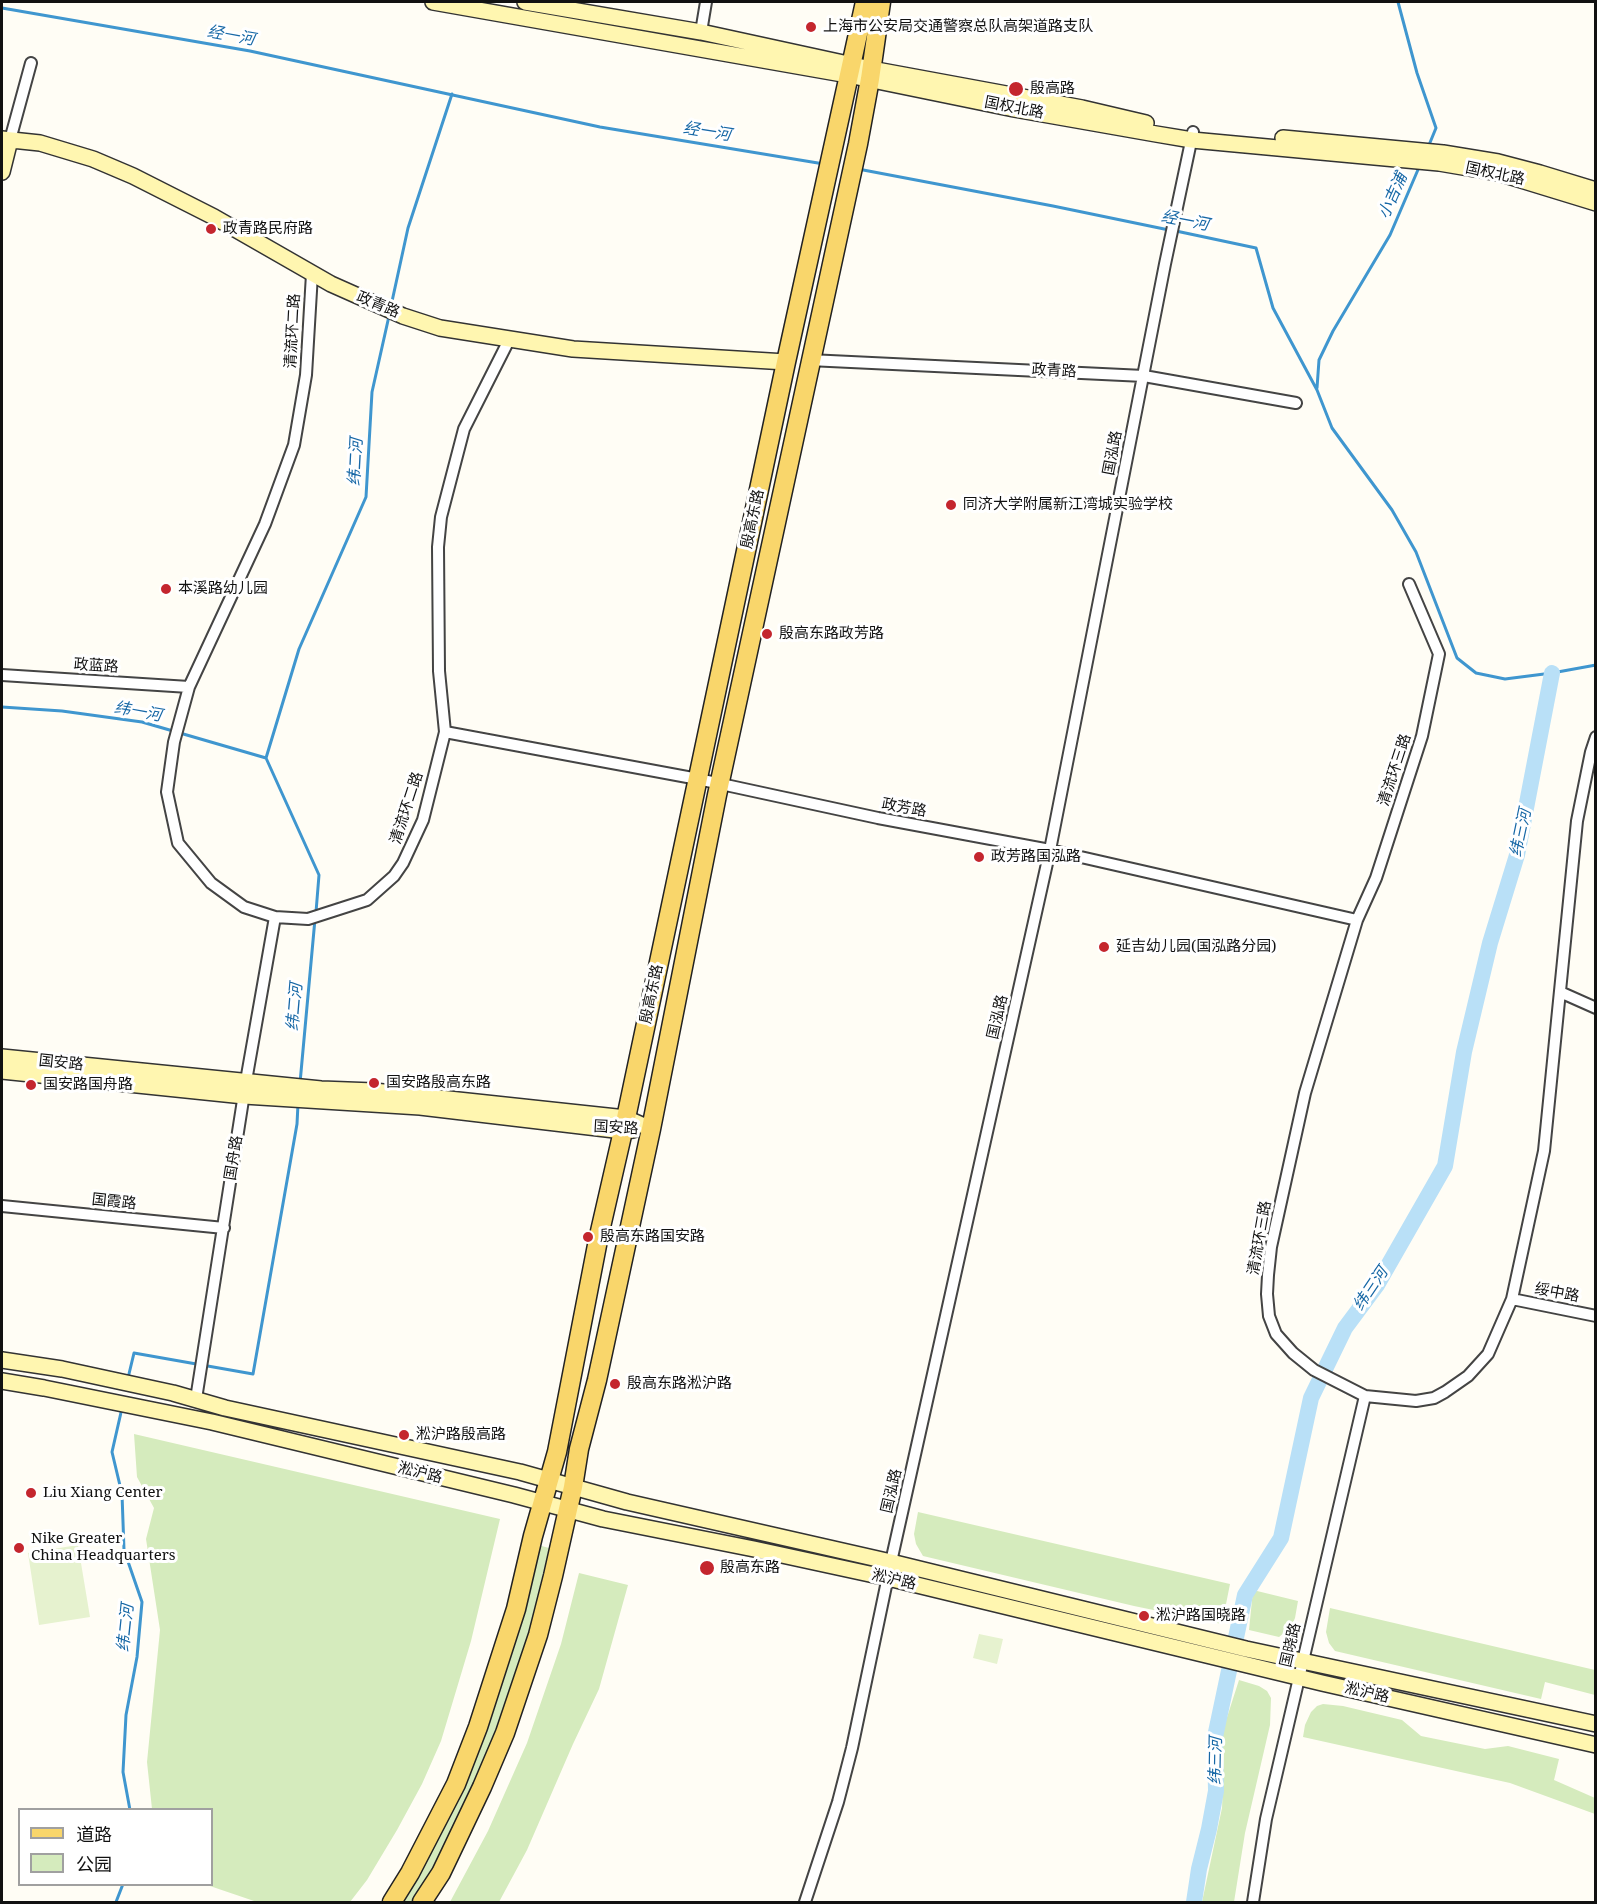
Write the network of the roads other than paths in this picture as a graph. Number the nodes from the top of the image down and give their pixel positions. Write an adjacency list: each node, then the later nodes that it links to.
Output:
1 (433, 2): 8 (main road, 国权北路)
2 (525, 2): 6 (main road, 国权北路)
3 (706, 2): 6 (street)
4 (865, 2): 8 (main road)
5 (881, 2): 9 (main road)
6 (701, 32): 8 (main road, 国权北路)
7 (31, 63): 11 (street)
8 (849, 70): 9 (main road, 国权北路); 19 (main road, 殷高东路)
9 (871, 74): 10 (main road, 国权北路); 18 (main road, 殷高东路)
10 (1192, 136): 12 (main road, 国权北路); 20 (street, 国泓路)
11 (6, 139): 13 (main road); 16 (main road, 政青路)
12 (1441, 158): 14 (main road, 国权北路); 15 (main road, 国权北路)
13 (2, 172)
14 (1596, 190)
15 (1596, 203)
16 (312, 273): 17 (main road, 政青路); 24 (street, 清流环二路)
17 (509, 340): 19 (main road, 政青路); 25 (street, 清流环二路)
18 (809, 360): 20 (street, 政青路); 28 (main road, 殷高东路)
19 (786, 362): 27 (main road, 殷高东路)
20 (1144, 376): 21 (street, 政青路); 29 (street, 国泓路)
21 (1296, 403)
22 (1409, 584): 31 (street, 清流环三路)
23 (2, 675): 24 (street, 政蓝路)
24 (189, 687): 30 (street, 清流环二路)
25 (445, 732): 27 (street, 政芳路); 30 (street, 清流环二路)
26 (1596, 737): 32 (street, 清流环三路)
27 (698, 779): 28 (street, 政芳路); 37 (main road, 殷高东路)
28 (719, 784): 29 (street, 政芳路); 38 (main road, 殷高东路)
29 (1050, 850): 31 (street, 政芳路); 52 (street, 国泓路)
30 (275, 917): 36 (street, 国舟路)
31 (1357, 920): 45 (street, 清流环三路)
32 (1560, 992): 33 (street); 41 (street, 清流环三路)
33 (1596, 1008)
34 (2, 1057): 36 (main road, 国安路)
35 (2, 1071): 36 (main road, 国安路)
36 (245, 1088): 37 (main road, 国安路); 40 (street, 国舟路)
37 (624, 1124): 38 (main road, 国安路); 48 (main road, 殷高东路)
38 (651, 1129): 49 (main road, 殷高东路)
39 (2, 1206): 40 (street, 国霞路)
40 (224, 1228): 46 (street, 国舟路)
41 (1512, 1299): 42 (street, 绥中路); 45 (street, 清流环三路)
42 (1596, 1316)
43 (2, 1360): 46 (main road, 淞沪路)
44 (2, 1381): 47 (main road, 淞沪路)
45 (1365, 1396): 54 (street, 国晓路)
46 (196, 1399): 47 (street); 48 (main road, 淞沪路)
47 (192, 1418): 50 (main road, 淞沪路)
48 (548, 1481): 49 (main road, 淞沪路); 50 (main road, 殷高东路)
49 (573, 1487): 51 (main road, 殷高东路); 52 (main road, 淞沪路)
50 (543, 1503): 51 (main road, 淞沪路); 58 (main road, 殷高东路)
51 (567, 1510): 52 (main road, 淞沪路); 59 (main road, 殷高东路)
52 (890, 1570): 53 (main road, 淞沪路); 53 (main road, 淞沪路); 60 (street, 国泓路)
53 (1245, 1656): 54 (main road, 淞沪路); 55 (main road, 淞沪路)
54 (1302, 1661): 55 (street, 国晓路); 56 (main road, 淞沪路)
55 (1298, 1678): 57 (main road, 淞沪路); 61 (street, 国晓路)
56 (1596, 1724)
57 (1596, 1745)
58 (392, 1902)
59 (422, 1902)
60 (805, 1902)
61 (1253, 1902)

